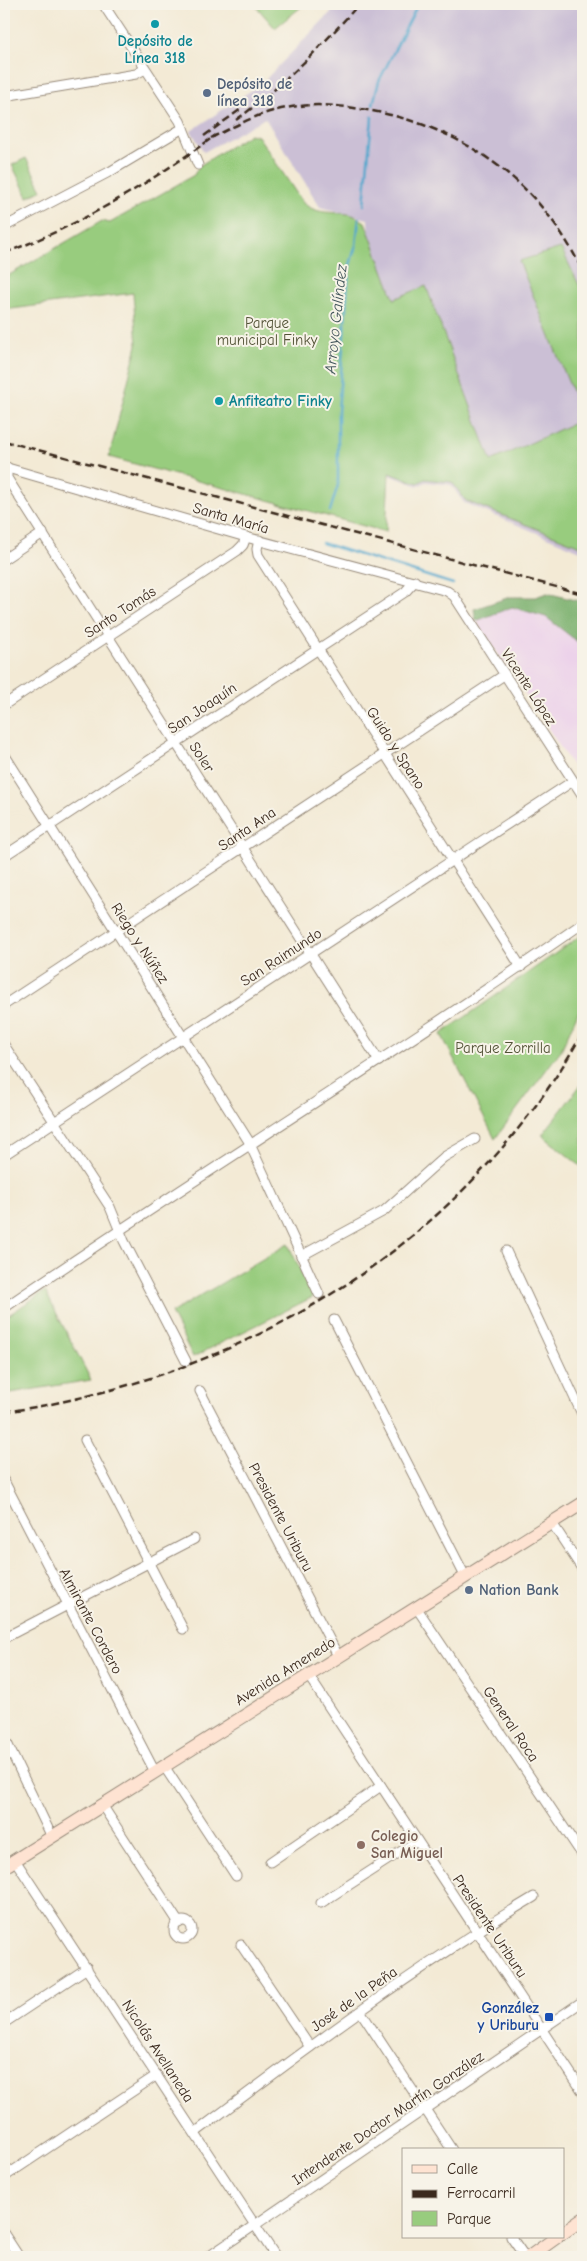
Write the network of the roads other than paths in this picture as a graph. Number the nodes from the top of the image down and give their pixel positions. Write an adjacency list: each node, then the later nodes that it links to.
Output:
1 (103, 4): 2 (street)
2 (145, 69): 3 (street); 4 (street)
3 (4, 96)
4 (183, 128): 5 (street); 6 (street)
5 (198, 165)
6 (4, 227)
7 (5, 467): 8 (street, Soler); 9 (street, Santa María)
8 (43, 533): 11 (street); 14 (street, Soler)
9 (246, 537): 10 (street, Santa María); 14 (street, Santo Tomás)
10 (259, 540): 12 (street, Santa María); 15 (street, Guido y Spano)
11 (4, 559)
12 (415, 581): 13 (street, Santa María); 15 (street, San Joaquín)
13 (451, 594): 16 (street, Vicente López)
14 (108, 636): 17 (street, Santo Tomás); 18 (street, Soler)
15 (316, 649): 18 (street, San Joaquín); 20 (street, Guido y Spano)
16 (504, 675): 20 (street, Santa Ana); 21 (street, Vicente López)
17 (4, 705)
18 (176, 743): 23 (street, San Joaquín); 24 (street, Soler)
19 (4, 754): 23 (street, Riego y Núñez)
20 (383, 754): 24 (street, Santa Ana); 26 (street, Guido y Spano)
21 (573, 781): 22 (street, Vicente López); 26 (street, San Raimundo)
22 (583, 796)
23 (49, 826): 25 (street, San Joaquín); 28 (street, Riego y Núñez)
24 (245, 848): 28 (street, Santa Ana); 29 (street, Soler)
25 (4, 856)
26 (452, 860): 29 (street, San Raimundo); 30 (street, Guido y Spano)
27 (583, 923): 30 (street)
28 (116, 932): 31 (street, Santa Ana); 32 (street, Riego y Núñez)
29 (311, 954): 32 (street, San Raimundo); 34 (street, Soler)
30 (521, 967): 34 (street)
31 (4, 1005)
32 (184, 1037): 35 (street, San Raimundo); 37 (street, Riego y Núñez)
33 (4, 1045): 35 (street)
34 (379, 1061): 37 (street)
35 (53, 1122): 38 (street, San Raimundo); 39 (street)
36 (476, 1139): 41 (street)
37 (251, 1146): 39 (street); 41 (street)
38 (4, 1155)
39 (119, 1229): 43 (street); 45 (street)
40 (506, 1251): 47 (street)
41 (301, 1256): 42 (street)
42 (319, 1294)
43 (4, 1308)
44 (334, 1320): 55 (street)
45 (186, 1361)
46 (200, 1391): 60 (street, Presidente Uriburu)
47 (583, 1416)
48 (85, 1440): 53 (street)
49 (4, 1481): 56 (street, Almirante Cordero)
50 (583, 1502): 51 (street, Avenida Amenedo)
51 (552, 1522): 54 (street); 55 (street, Avenida Amenedo)
52 (194, 1539): 53 (street)
53 (149, 1562): 56 (street); 58 (street)
54 (583, 1570)
55 (466, 1576): 57 (street, Avenida Amenedo)
56 (67, 1605): 59 (street); 63 (street, Almirante Cordero)
57 (416, 1607): 60 (street, Avenida Amenedo); 68 (street, General Roca)
58 (183, 1629)
59 (4, 1638)
60 (338, 1656): 61 (street, Avenida Amenedo)
61 (308, 1675): 63 (street, Avenida Amenedo); 64 (street, Presidente Uriburu)
62 (4, 1737): 66 (street)
63 (160, 1769): 65 (street, Avenida Amenedo); 72 (street, Almirante Cordero)
64 (381, 1786): 67 (street, Presidente Uriburu); 70 (street)
65 (102, 1805): 66 (street, Avenida Amenedo); 75 (street)
66 (52, 1836): 69 (street, Avenida Amenedo)
67 (417, 1841): 74 (street); 76 (street, Presidente Uriburu)
68 (583, 1856)
69 (15, 1860): 71 (street, Avenida Amenedo); 78 (street, Nicolás Avellaneda)
70 (270, 1862)
71 (4, 1867)
72 (236, 1876)
73 (534, 1897): 76 (street, José de la Peña)
74 (322, 1903)
75 (178, 1923)
76 (477, 1931): 80 (street, José de la Peña); 82 (street, Presidente Uriburu)
77 (241, 1945): 83 (street)
78 (87, 1968): 81 (street); 84 (street, Nicolás Avellaneda)
79 (583, 2002): 82 (street, Intendente Doctor Martín González)
80 (361, 2012): 83 (street, José de la Peña); 86 (street)
81 (4, 2023)
82 (543, 2029): 85 (street, Presidente Uriburu); 86 (street, Intendente Doctor Martín González)
83 (310, 2047): 87 (street, José de la Peña)
84 (157, 2075): 87 (street, Nicolás Avellaneda); 89 (street)
85 (583, 2092)
86 (426, 2110): 88 (street); 91 (street, Intendente Doctor Martín González)
87 (196, 2132): 91 (street, Nicolás Avellaneda)
88 (451, 2148)
89 (4, 2177)
90 (583, 2218): 92 (street)
91 (255, 2225): 97 (street, Intendente Doctor Martín González); 98 (street, Nicolás Avellaneda)
92 (564, 2232)
93 (4, 2234): 96 (street)
94 (512, 2238): 99 (street)
95 (556, 2238): 100 (street)
96 (19, 2257)
97 (208, 2257)
98 (276, 2257)
99 (525, 2257)
100 (529, 2257)

